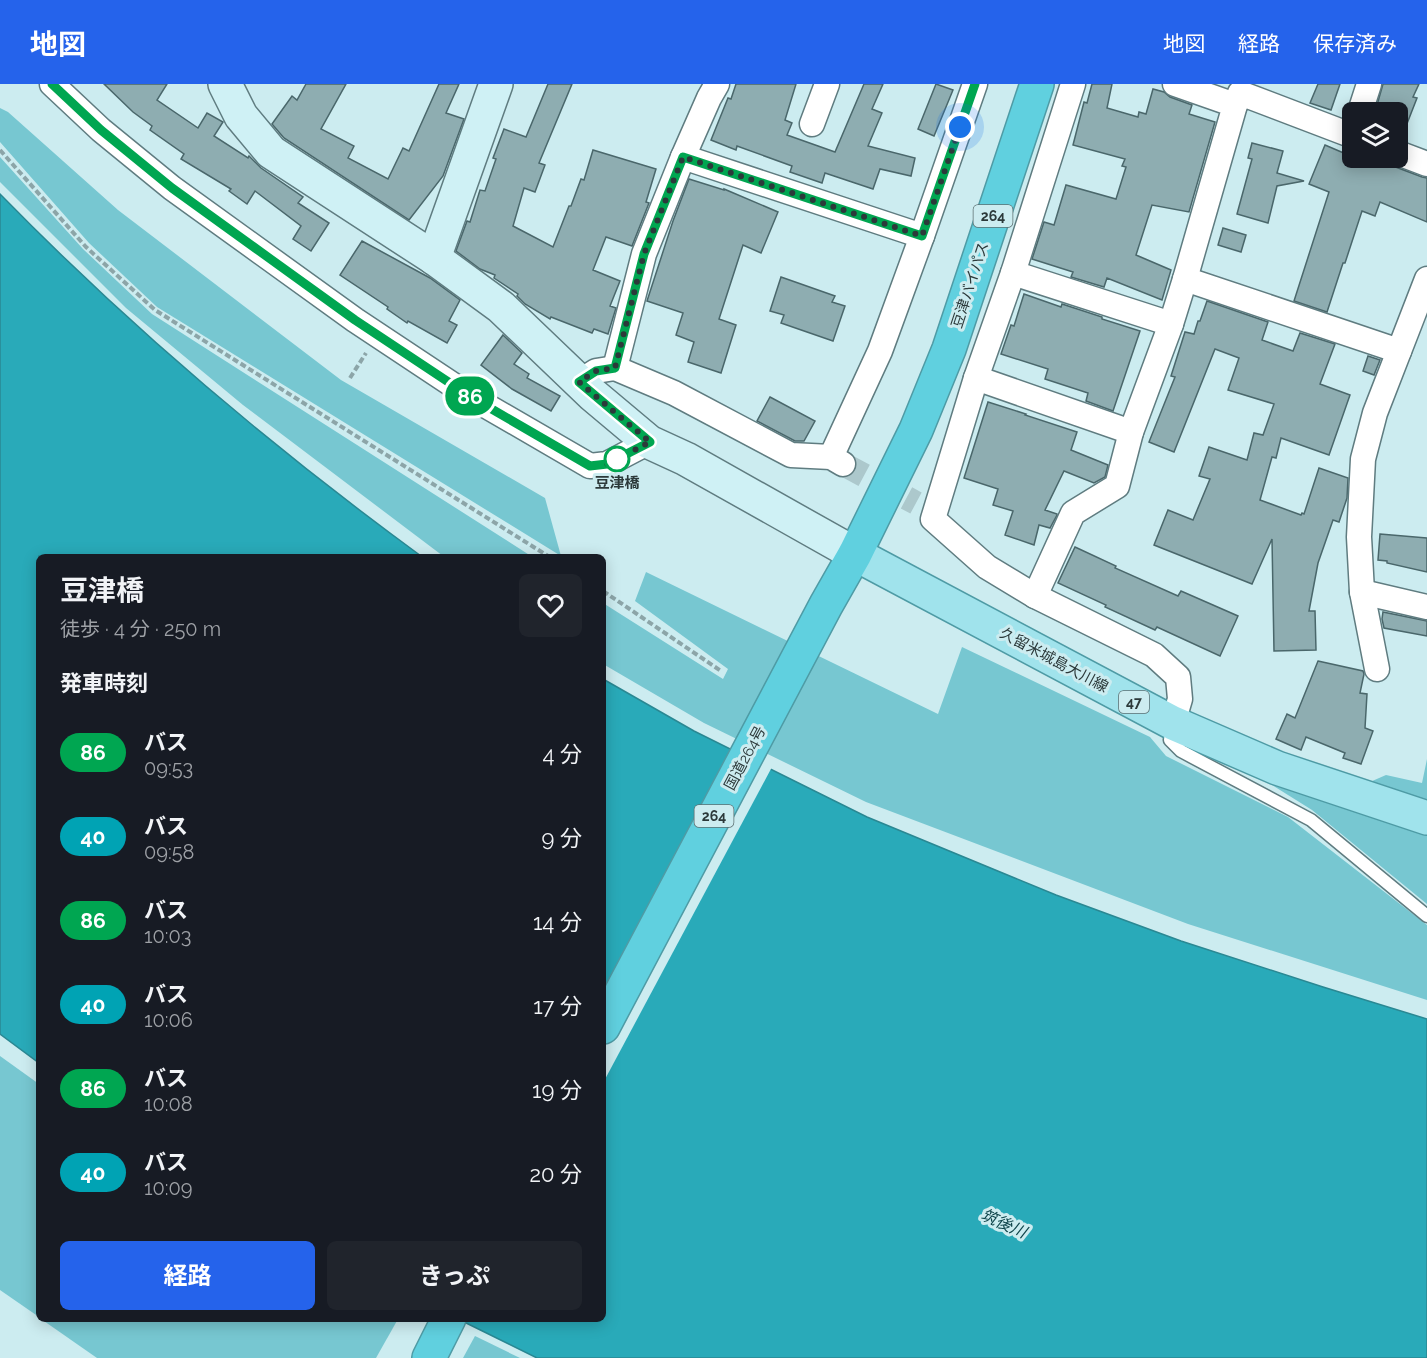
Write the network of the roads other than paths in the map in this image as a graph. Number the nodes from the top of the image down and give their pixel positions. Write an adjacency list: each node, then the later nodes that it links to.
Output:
1 (52, 84): 31 (street)
2 (225, 84): 20 (street)
3 (496, 84): 20 (street)
4 (717, 84): 16 (street)
5 (827, 84): 14 (street)
6 (975, 84): 19 (street)
7 (1016, 84): 25 (highway, 豆津バイパス / 264)
8 (1037, 84): 25 (highway, 豆津バイパス / 264)
9 (1072, 84): 21 (street)
10 (1175, 84): 12 (street)
11 (1369, 84): 13 (street)
12 (1239, 94): 15 (street); 22 (street)
13 (1363, 102)
14 (812, 124)
15 (1342, 132)
16 (683, 157): 19 (street); 27 (street)
17 (1408, 157): 18 (street)
18 (1427, 164)
19 (922, 236): 27 (street)
20 (434, 258): 29 (street)
21 (1013, 273): 24 (street); 28 (street)
22 (1185, 279): 24 (street); 26 (street)
23 (1427, 279): 26 (street)
24 (1171, 324): 30 (street)
25 (949, 349): 32 (highway, 豆津バイパス / 264)
26 (1399, 351): 33 (street)
27 (615, 368): 29 (street)
28 (976, 378): 30 (street); 34 (street)
29 (579, 382): 31 (street)
30 (1131, 432): 34 (street)
31 (650, 442): 32 (street)
32 (855, 554): 37 (main road, 久留米城島大川線 / 47); 40 (highway, 国道264号 / 264)
33 (1362, 592): 35 (street); 36 (street)
34 (1035, 596): 37 (street)
35 (1427, 607)
36 (1377, 669)
37 (1173, 723): 38 (main road, 久留米城島大川線 / 47); 39 (lane)
38 (1427, 818)
39 (1427, 916)
40 (606, 1021)
41 (447, 1322): 42 (highway)
42 (429, 1358)

